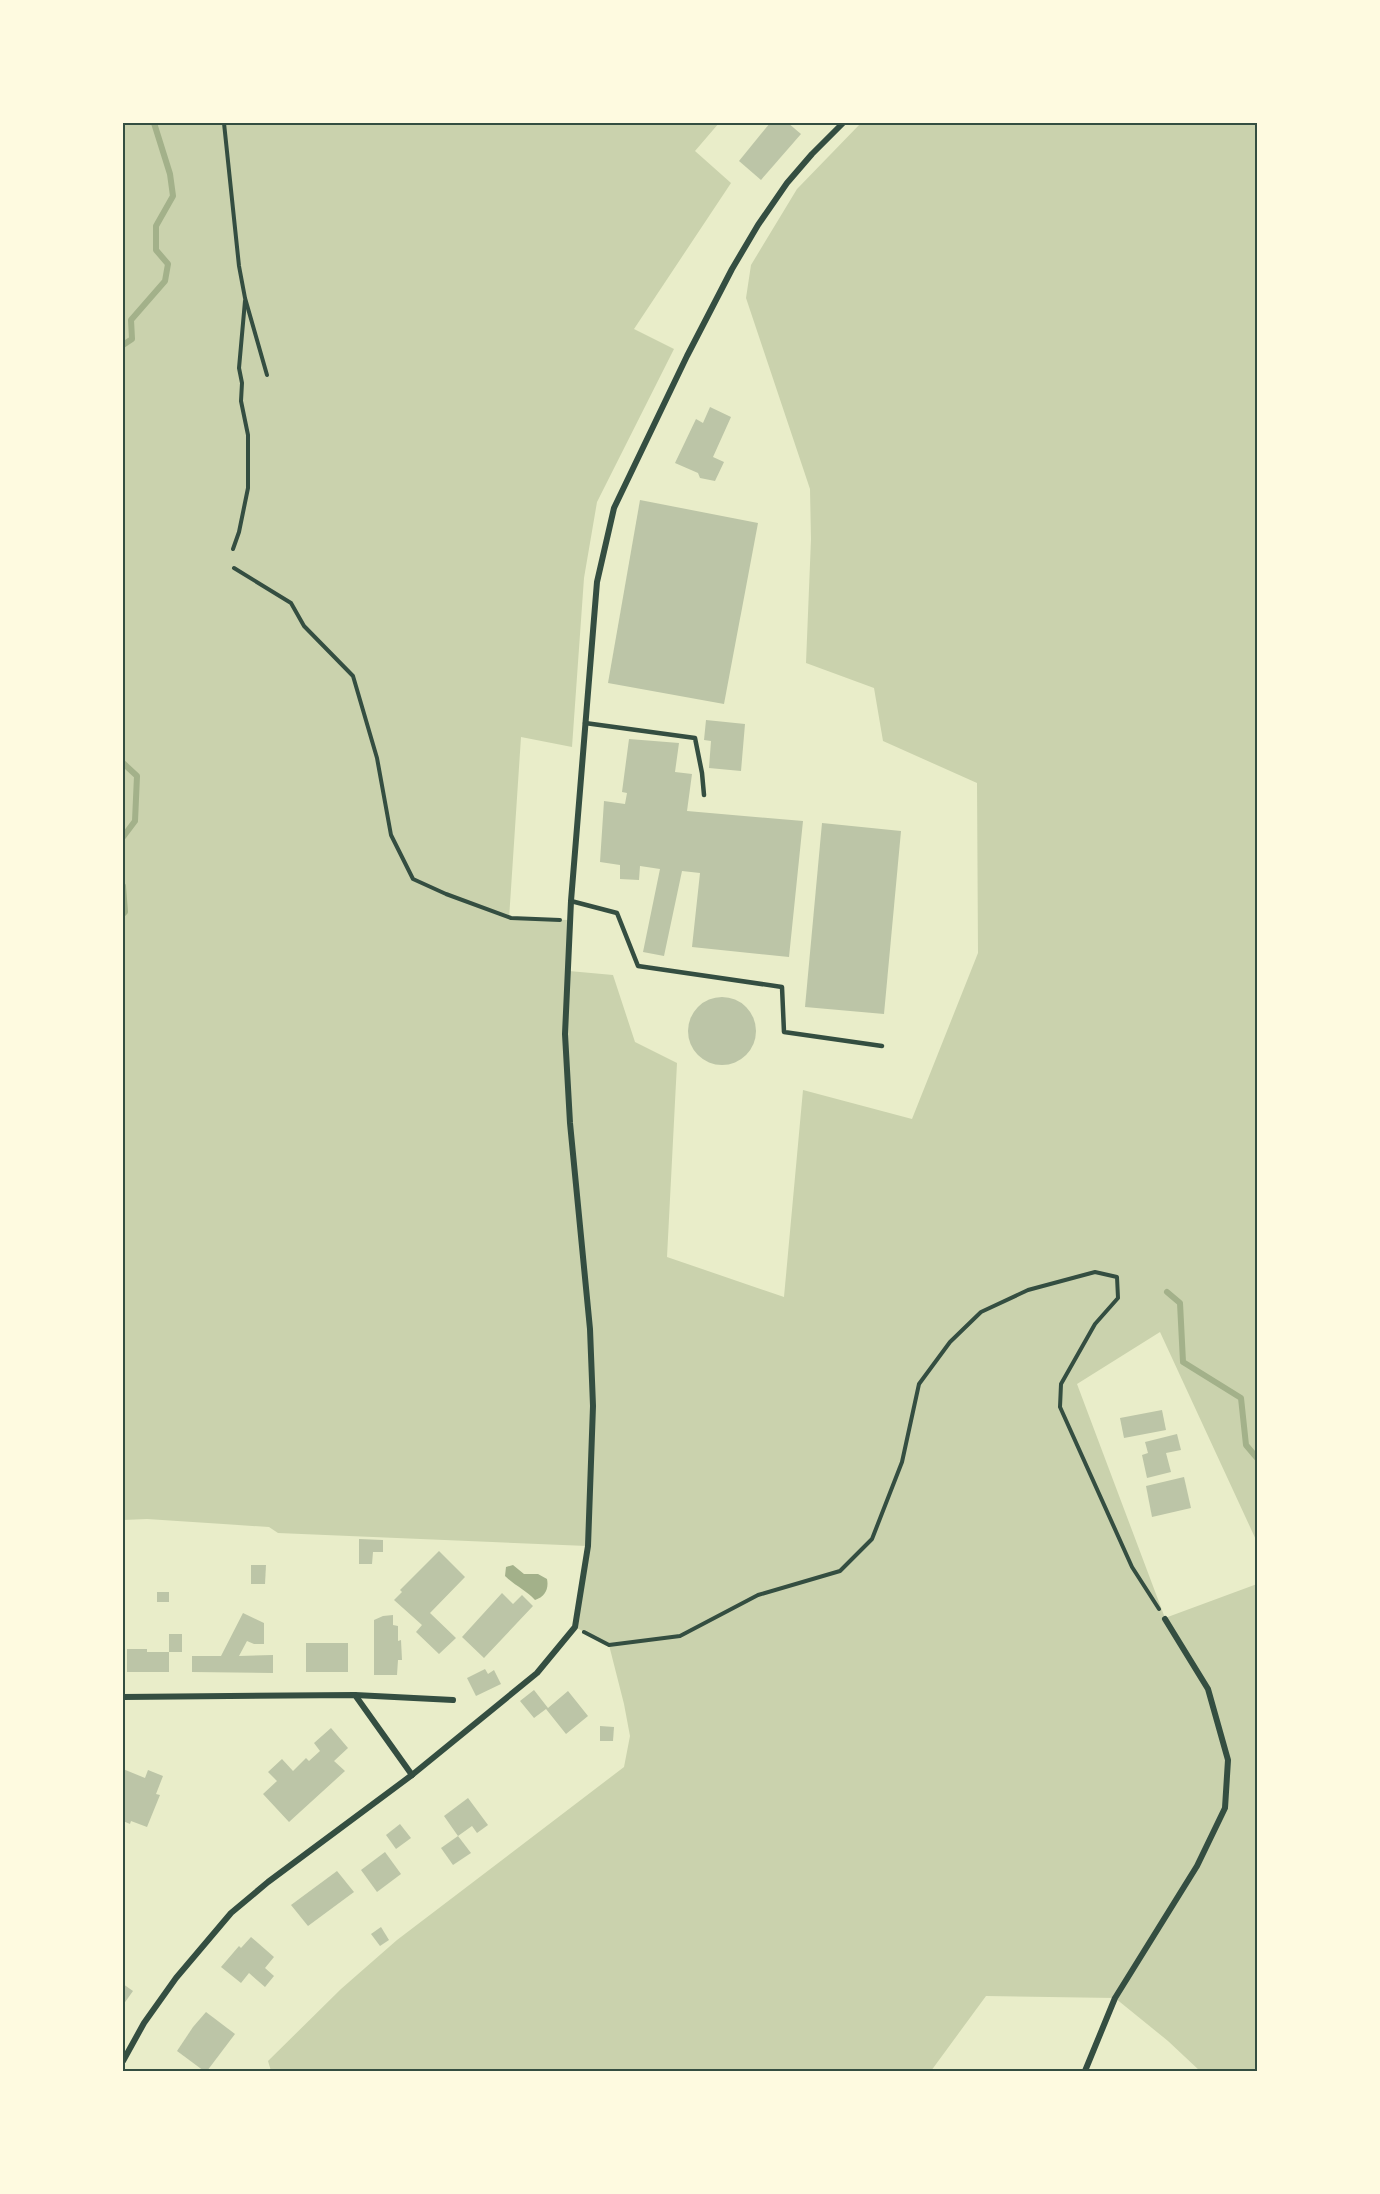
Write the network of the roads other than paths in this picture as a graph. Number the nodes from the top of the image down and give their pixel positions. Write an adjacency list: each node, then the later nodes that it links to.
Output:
1 (843, 123): 2 (street)
2 (585, 723): 3 (lane); 4 (street)
3 (704, 795)
4 (571, 900): 5 (lane); 10 (street)
5 (882, 1046)
6 (1166, 1619): 12 (street)
7 (355, 1695): 8 (street); 9 (street); 10 (street)
8 (123, 1697)
9 (453, 1700)
10 (412, 1775): 11 (street)
11 (123, 2061)
12 (1085, 2071)

